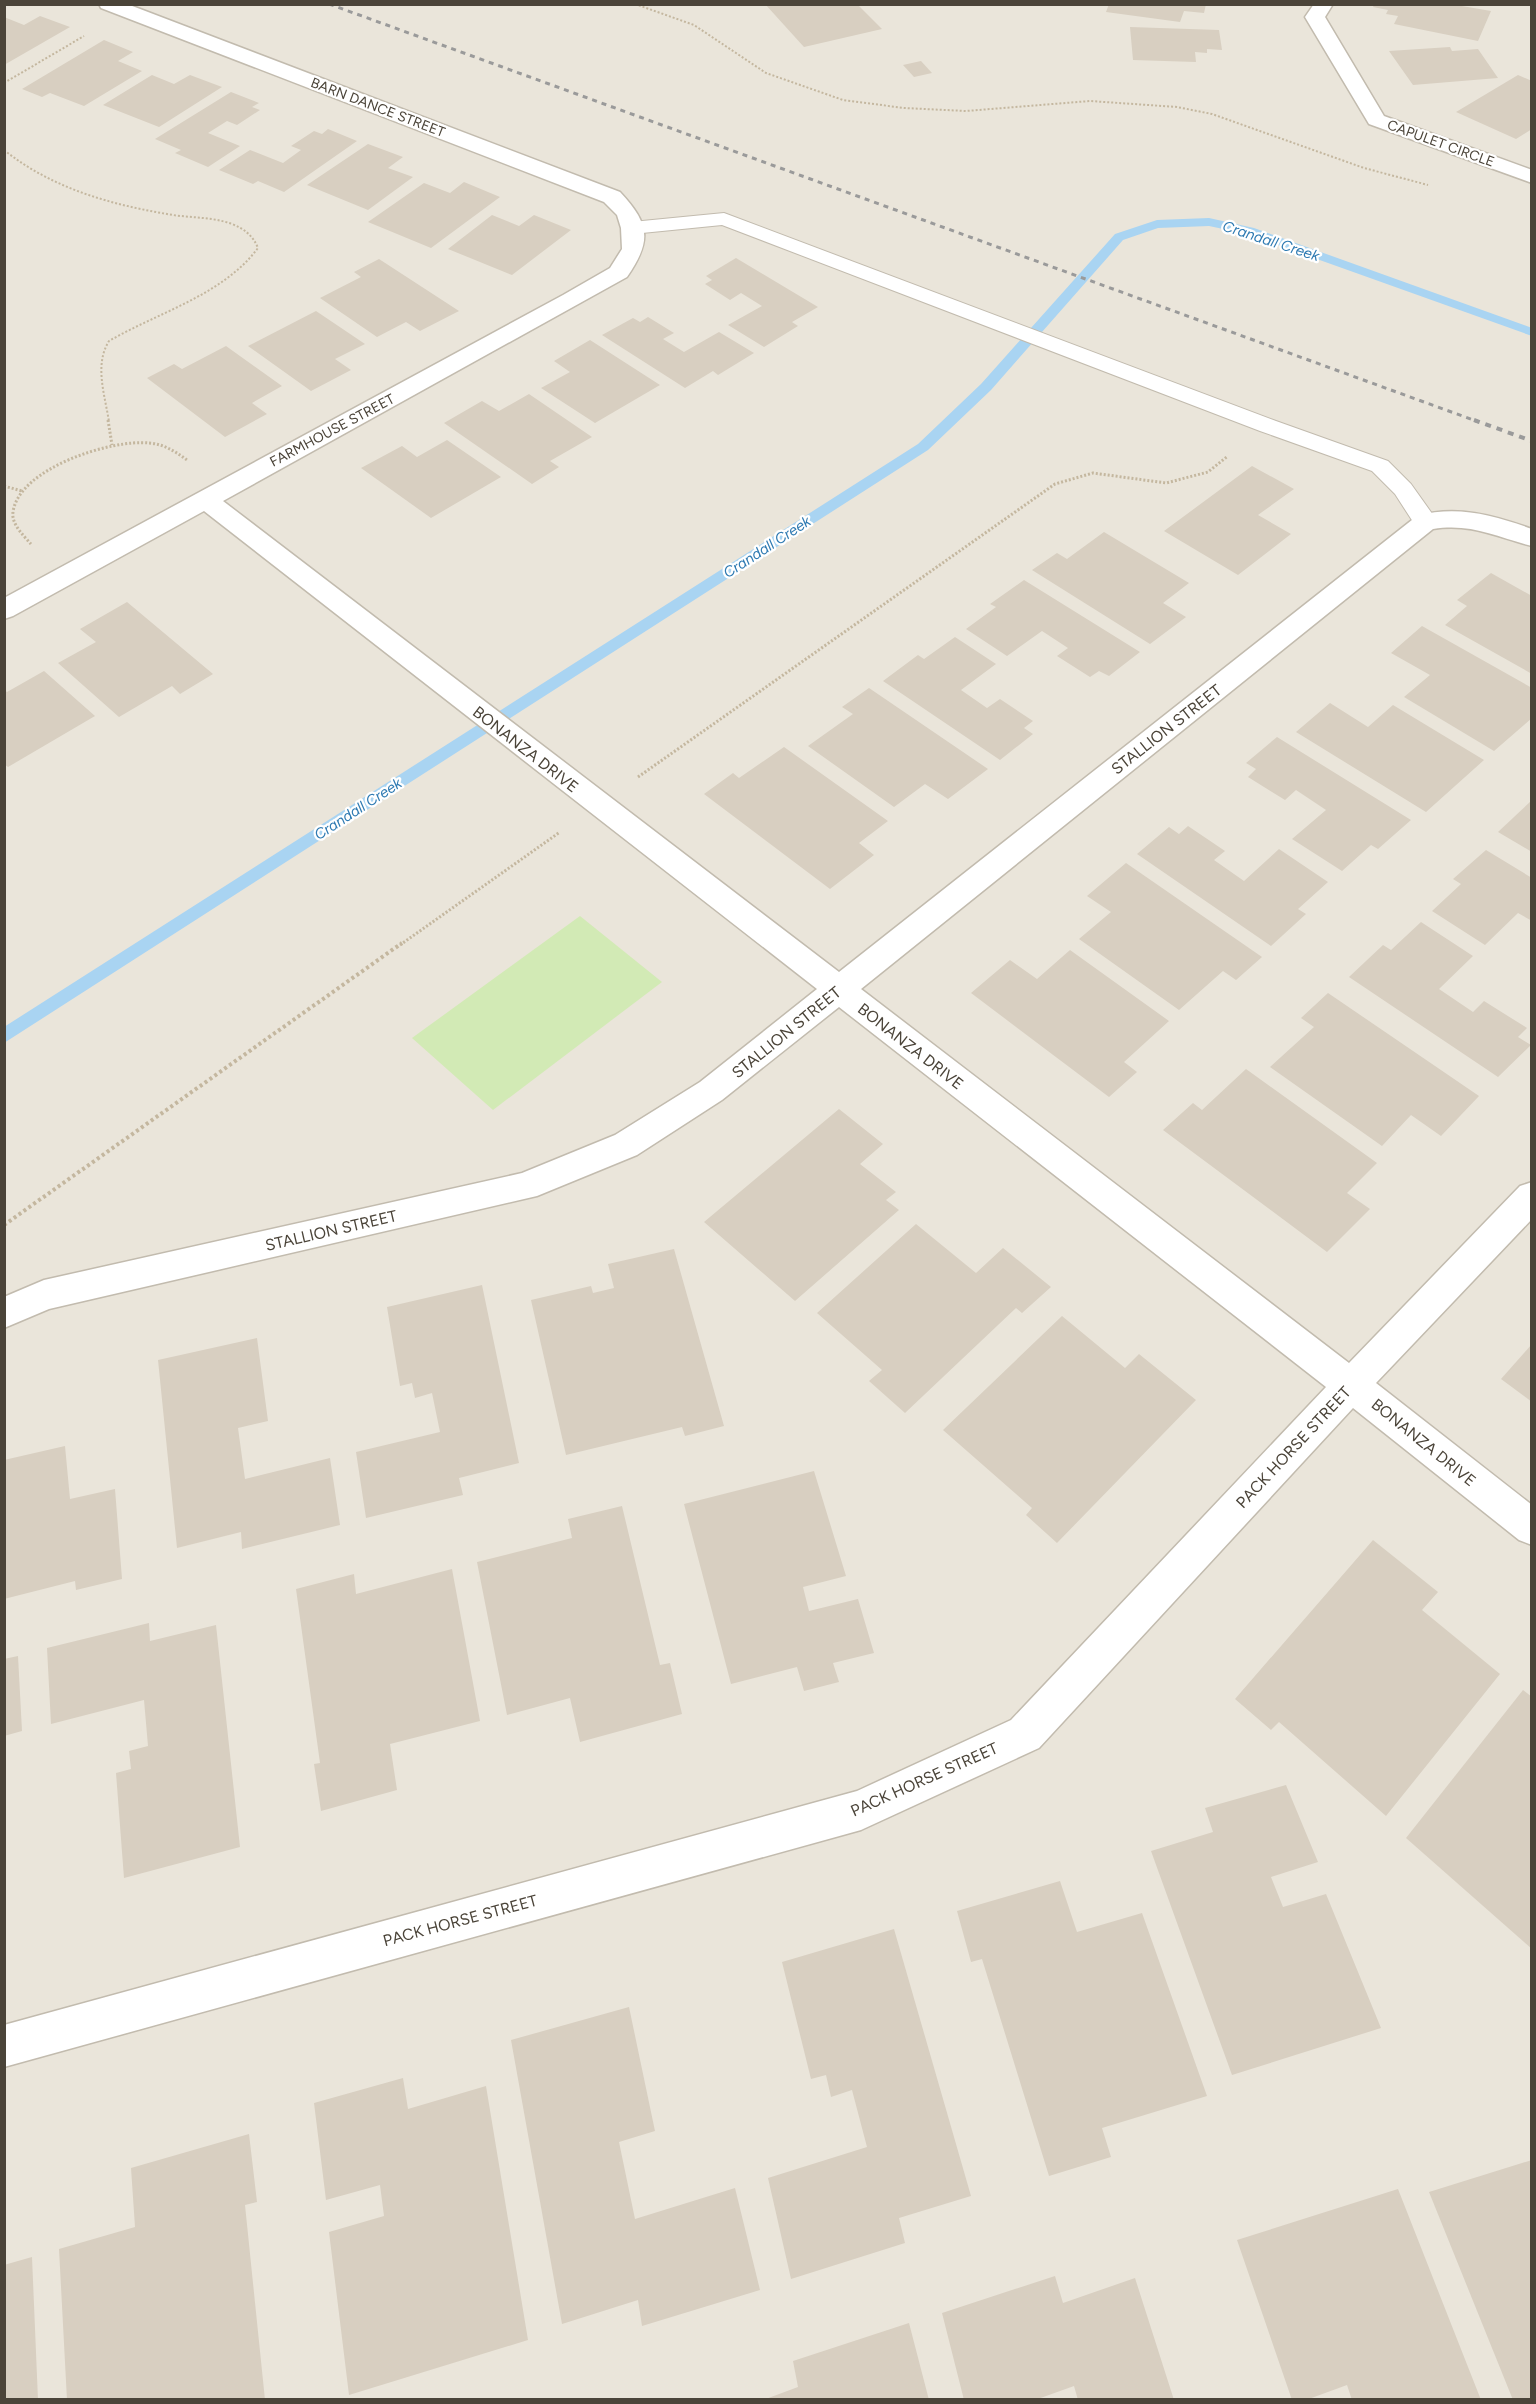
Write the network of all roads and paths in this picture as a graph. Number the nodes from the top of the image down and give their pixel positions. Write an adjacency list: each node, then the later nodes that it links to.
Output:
1 (635, 4): 7 (path)
2 (1324, 4): 6 (street, CAPULET CIRCLE)
3 (117, 8): 4 (path); 8 (street, BARN DANCE STREET)
4 (4, 82)
5 (4, 150): 10 (path)
6 (1532, 177)
7 (1434, 186)
8 (632, 228): 9 (lane); 13 (street, FARMHOUSE STREET)
9 (1268, 426): 14 (lane); 18 (path)
10 (112, 445): 12 (path); 13 (path)
11 (4, 486): 12 (path)
12 (22, 491): 16 (path)
13 (215, 493): 16 (street, FARMHOUSE STREET); 20 (street, BONANZA DRIVE)
14 (1438, 520): 15 (street); 20 (street, STALLION STREET)
15 (1532, 538)
16 (67, 576): 17 (street, FARMHOUSE STREET)
17 (4, 610)
18 (633, 781)
19 (563, 830): 22 (path)
20 (838, 990): 23 (street, STALLION STREET); 24 (street, BONANZA DRIVE)
21 (1532, 1196): 24 (street, PACK HORSE STREET)
22 (4, 1225)
23 (4, 1313)
24 (1351, 1385): 25 (street, BONANZA DRIVE); 26 (street, PACK HORSE STREET)
25 (1532, 1528)
26 (4, 2046)

